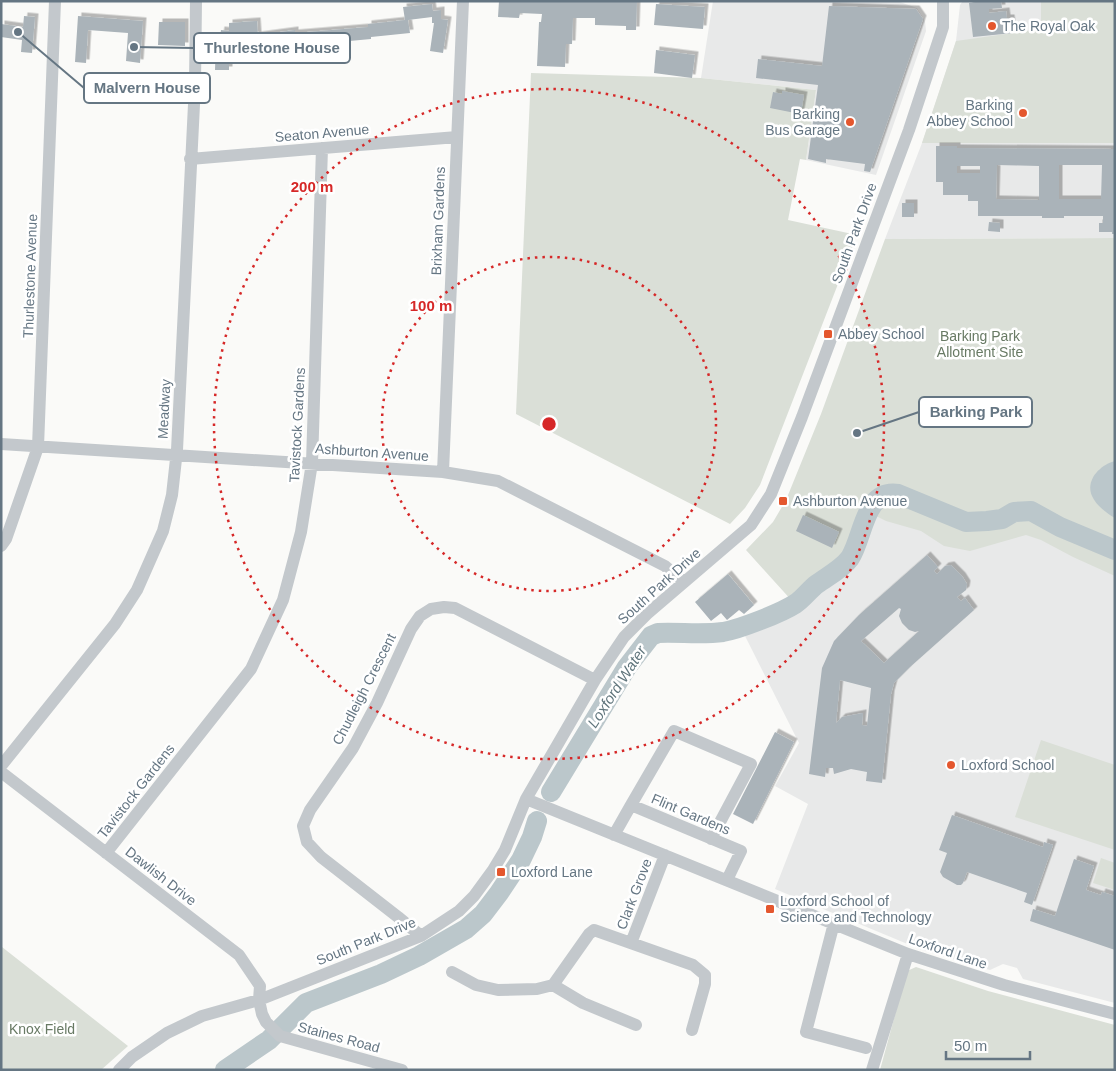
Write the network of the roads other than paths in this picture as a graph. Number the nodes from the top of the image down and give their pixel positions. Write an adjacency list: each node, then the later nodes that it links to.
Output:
1 (55, 1): 9 (street, Thurlestone Avenue)
2 (196, 1): 7 (street, Meadway)
3 (463, 1): 5 (street, Brixham Gardens)
4 (943, 1): 14 (street, South Park Drive)
5 (457, 136): 6 (street, Seaton Avenue); 12 (street, Brixham Gardens)
6 (322, 148): 7 (street, Seaton Avenue); 11 (street, Tavistock Gardens)
7 (190, 159): 10 (street, Meadway)
8 (1, 444): 9 (street, Ashburton Avenue)
9 (38, 447): 10 (street, Ashburton Avenue); 13 (street, Thurlestone Avenue)
10 (176, 455): 11 (street, Ashburton Avenue); 16 (street, Meadway)
11 (312, 463): 12 (street, Ashburton Avenue); 22 (street, Tavistock Gardens)
12 (443, 472): 14 (street, Ashburton Avenue)
13 (1, 546)
14 (684, 582): 15 (street, South Park Drive)
15 (595, 680): 18 (street, South Park Drive); 26 (street, Chudleigh Crescent)
16 (1, 766)
17 (1, 772): 22 (street, Dawlish Drive)
18 (526, 799): 20 (street, Loxford Lane); 26 (street, South Park Drive)
19 (631, 805): 20 (street, Flint Gardens); 21 (street, Flint Gardens); 21 (street)
20 (614, 835): 23 (street, Loxford Lane)
21 (711, 838): 24 (street, Flint Gardens)
22 (106, 853): 31 (street, Dawlish Drive)
23 (665, 855): 24 (street, Loxford Lane); 27 (street, Clark Grove)
24 (727, 880): 25 (street, Loxford Lane)
25 (834, 923): 28 (street, Loxford Lane); 35 (street)
26 (421, 936): 31 (street, South Park Drive)
27 (631, 943): 30 (street); 34 (street)
28 (908, 954): 32 (street, Loxford Lane); 38 (street)
29 (452, 972): 30 (street)
30 (553, 985): 33 (street)
31 (259, 1000): 36 (street, South Park Drive); 37 (street, Staines Road)
32 (1115, 1014)
33 (636, 1025)
34 (692, 1030)
35 (866, 1048)
36 (119, 1070)
37 (402, 1070)
38 (872, 1070)

